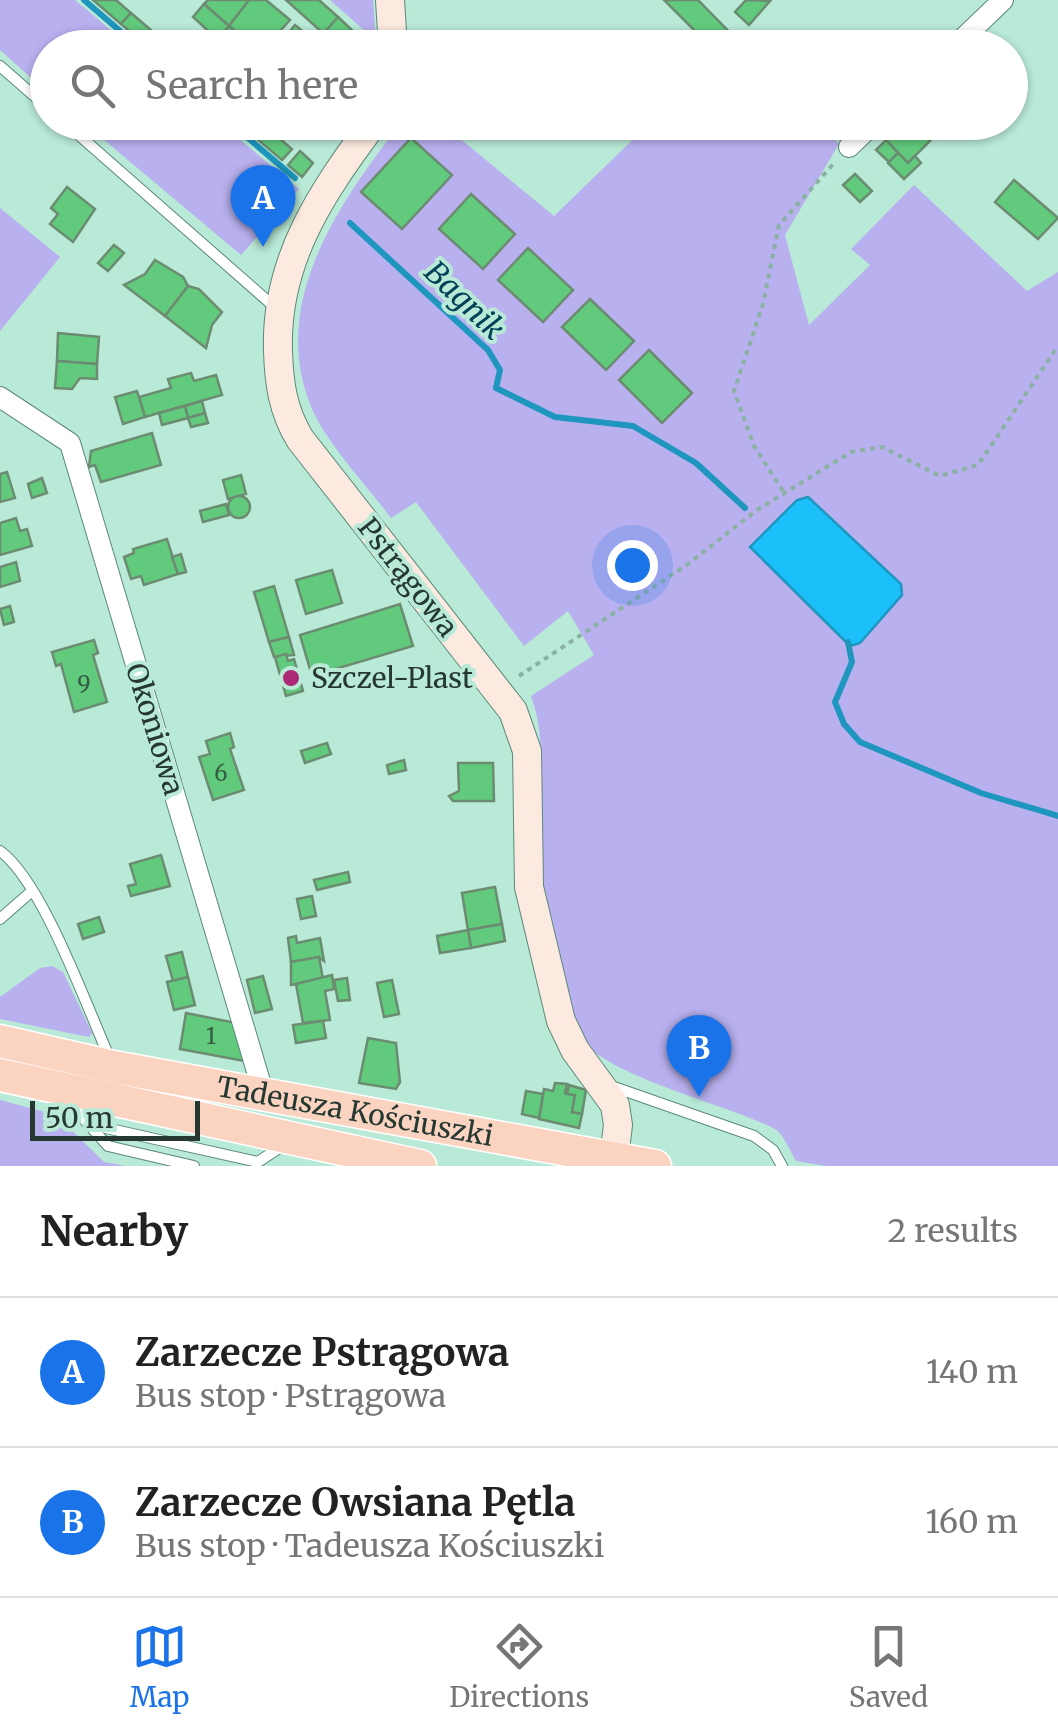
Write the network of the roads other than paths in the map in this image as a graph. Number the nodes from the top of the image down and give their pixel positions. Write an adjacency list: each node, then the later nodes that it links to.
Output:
1 (390, 0): 3 (street)
2 (1003, 0): 4 (street)
3 (392, 30)
4 (972, 30)
5 (0, 66): 6 (lane)
6 (30, 92)
7 (84, 140): 11 (lane)
8 (362, 140): 11 (street, Pstrągowa)
9 (855, 140): 10 (street)
10 (849, 146)
11 (278, 311): 19 (street, Pstrągowa)
12 (0, 397): 21 (street, Okoniowa)
13 (0, 851): 14 (lane)
14 (32, 891): 15 (lane); 17 (lane)
15 (0, 919)
16 (0, 1041): 17 (main road, Tadeusza Kościuszki)
17 (114, 1066): 21 (main road, Tadeusza Kościuszki)
18 (0, 1075): 20 (main road, Tadeusza Kościuszki)
19 (604, 1084): 24 (street, Pstrągowa); 29 (lane)
20 (57, 1088): 22 (lane); 23 (main road, Tadeusza Kościuszki)
21 (264, 1095): 24 (main road, Tadeusza Kościuszki)
22 (88, 1124): 25 (lane); 26 (lane)
23 (292, 1140): 25 (lane); 27 (main road, Tadeusza Kościuszki)
24 (613, 1162): 28 (main road, Tadeusza Kościuszki)
25 (254, 1164)
26 (194, 1166)
27 (420, 1166)
28 (656, 1166)
29 (782, 1166)

